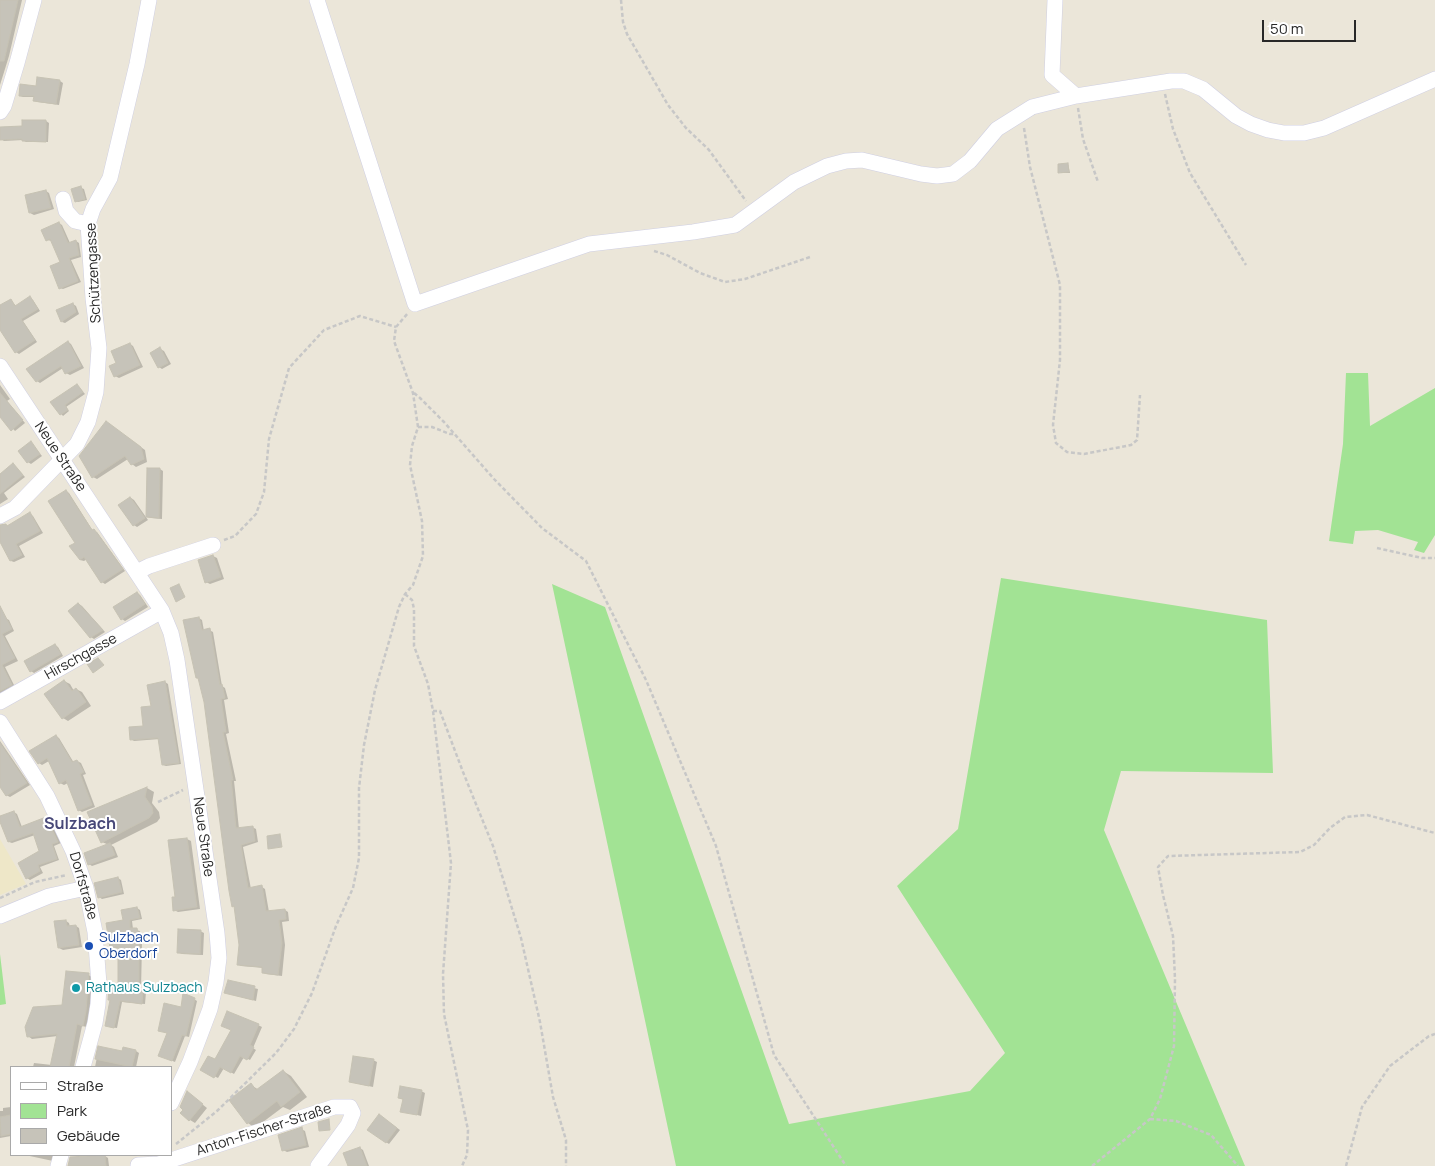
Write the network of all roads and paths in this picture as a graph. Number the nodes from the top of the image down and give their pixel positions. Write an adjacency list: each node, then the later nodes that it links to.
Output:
1 (34, 0): 9 (street)
2 (149, 0): 14 (street, Schützengasse)
3 (317, 0): 18 (street)
4 (621, 0): 13 (path)
5 (1055, 0): 8 (street)
6 (1435, 80): 7 (street)
7 (1162, 83): 8 (street); 17 (path)
8 (1076, 96): 10 (street); 11 (path)
9 (0, 112)
10 (1020, 115): 13 (street); 22 (path)
11 (1098, 182)
12 (63, 199): 14 (street)
13 (753, 213): 18 (street)
14 (88, 224): 25 (street, Schützengasse)
15 (652, 250): 16 (path)
16 (810, 257)
17 (1246, 265)
18 (416, 304): 19 (path)
19 (396, 326): 21 (path); 27 (path)
20 (0, 366): 25 (street, Neue Straße)
21 (413, 393): 23 (path); 24 (path)
22 (1140, 395)
23 (418, 427): 24 (path); 31 (path)
24 (454, 434): 52 (path)
25 (62, 460): 26 (street, Schützengasse); 30 (street, Neue Straße)
26 (0, 516)
27 (213, 545): 30 (street)
28 (1377, 548): 29 (path)
29 (1435, 558)
30 (137, 572): 32 (street, Neue Straße)
31 (405, 594): 34 (path); 47 (path)
32 (162, 611): 33 (street, Hirschgasse); 45 (street, Neue Straße)
33 (0, 702)
34 (433, 711): 50 (path); 51 (path)
35 (0, 722): 39 (street, Dorfstraße)
36 (186, 788): 37 (path)
37 (158, 802)
38 (1435, 834): 46 (path)
39 (81, 873): 40 (street, Dorfstraße); 41 (path)
40 (86, 888): 42 (street); 44 (street, Dorfstraße)
41 (0, 898)
42 (0, 916)
43 (1435, 1034): 55 (path)
44 (83, 1066)
45 (172, 1101)
46 (1150, 1119): 53 (path); 54 (path)
47 (172, 1147)
48 (140, 1162): 49 (street, Anton-Fischer-Straße)
49 (318, 1166)
50 (462, 1166)
51 (566, 1166)
52 (846, 1166)
53 (1092, 1166)
54 (1238, 1166)
55 (1346, 1166)

